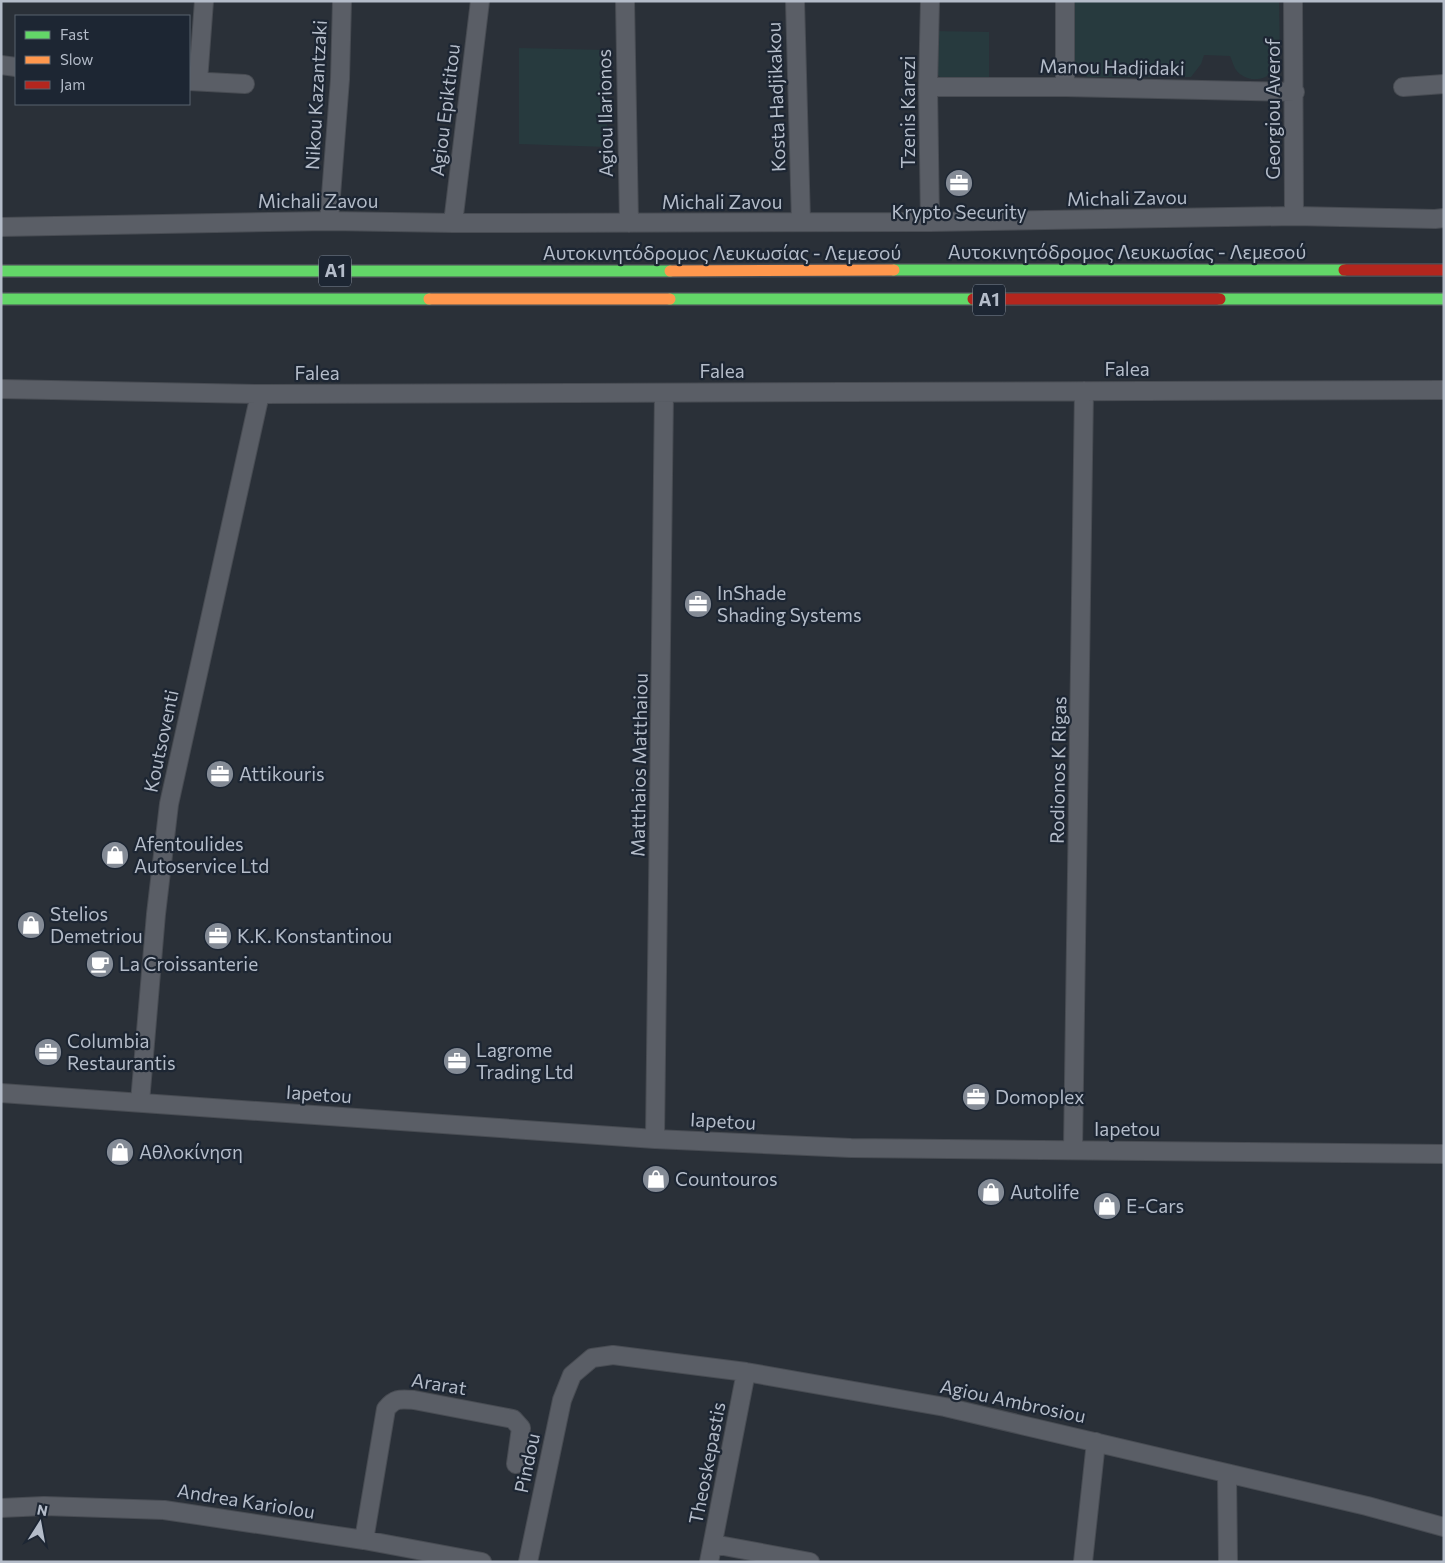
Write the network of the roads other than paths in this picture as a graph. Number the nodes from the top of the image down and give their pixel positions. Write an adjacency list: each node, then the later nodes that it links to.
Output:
1 (204, 1): 11 (street)
2 (342, 1): 20 (street, Nikou Kazantzaki)
3 (480, 1): 23 (street, Agiou Epiktitou)
4 (625, 1): 24 (street, Agiou Ilarionos)
5 (795, 1): 21 (street, Kosta Hadjikakou)
6 (930, 1): 16 (street, Tzenis Karezi)
7 (1065, 1): 14 (street)
8 (1293, 1): 17 (street, Georgiou Averof)
9 (1, 64): 10 (street)
10 (15, 67)
11 (193, 81): 12 (street)
12 (245, 84)
13 (1444, 84): 15 (street)
14 (1065, 87): 16 (street, Manou Hadjidaki); 17 (street, Manou Hadjidaki)
15 (1403, 87)
16 (928, 88): 22 (street, Tzenis Karezi)
17 (1295, 92): 18 (street, Georgiou Averof)
18 (1294, 216): 19 (street, Michali Zavou); 22 (street, Michali Zavou)
19 (1444, 218)
20 (329, 221): 23 (street, Michali Zavou); 25 (street, Michali Zavou)
21 (801, 222): 22 (street, Michali Zavou); 24 (street, Michali Zavou)
22 (930, 222)
23 (453, 223): 24 (street, Michali Zavou)
24 (629, 224)
25 (1, 227)
26 (1, 270): 27 (highway, Αυτοκινητόδρομος Λευκωσίας - Λεμεσού / A1)
27 (1444, 270)
28 (1, 300): 29 (highway, A1)
29 (534, 300): 30 (highway, A1); 31 (highway)
30 (1444, 300)
31 (271, 310)
32 (1, 389): 36 (street, Falea)
33 (1444, 390): 34 (street, Falea)
34 (1084, 391): 35 (street, Falea); 40 (street, Rodionos K Rigas)
35 (664, 393): 36 (street, Falea); 39 (street, Matthaios Matthaiou)
36 (260, 394): 38 (street, Koutsoventi)
37 (1, 1093): 38 (street, Iapetou)
38 (140, 1102): 39 (street, Iapetou)
39 (655, 1139): 40 (street, Iapetou)
40 (1073, 1150): 41 (street, Iapetou)
41 (1444, 1154)
42 (746, 1372): 43 (street, Agiou Ambrosiou); 44 (street, Agiou Ambrosiou); 50 (street, Theoskepastis)
43 (572, 1375): 52 (street, Pindou)
44 (1096, 1442): 46 (street, Agiou Ambrosiou); 55 (street)
45 (516, 1464): 49 (street, Ararat)
46 (1227, 1474): 48 (street, Agiou Ambrosiou); 56 (street)
47 (1, 1508): 49 (street, Andrea Kariolou)
48 (1444, 1527)
49 (364, 1540): 51 (street, Andrea Kariolou)
50 (713, 1544): 53 (street, Theoskepastis); 54 (street)
51 (482, 1562)
52 (528, 1562)
53 (709, 1562)
54 (810, 1562)
55 (1083, 1562)
56 (1228, 1562)

